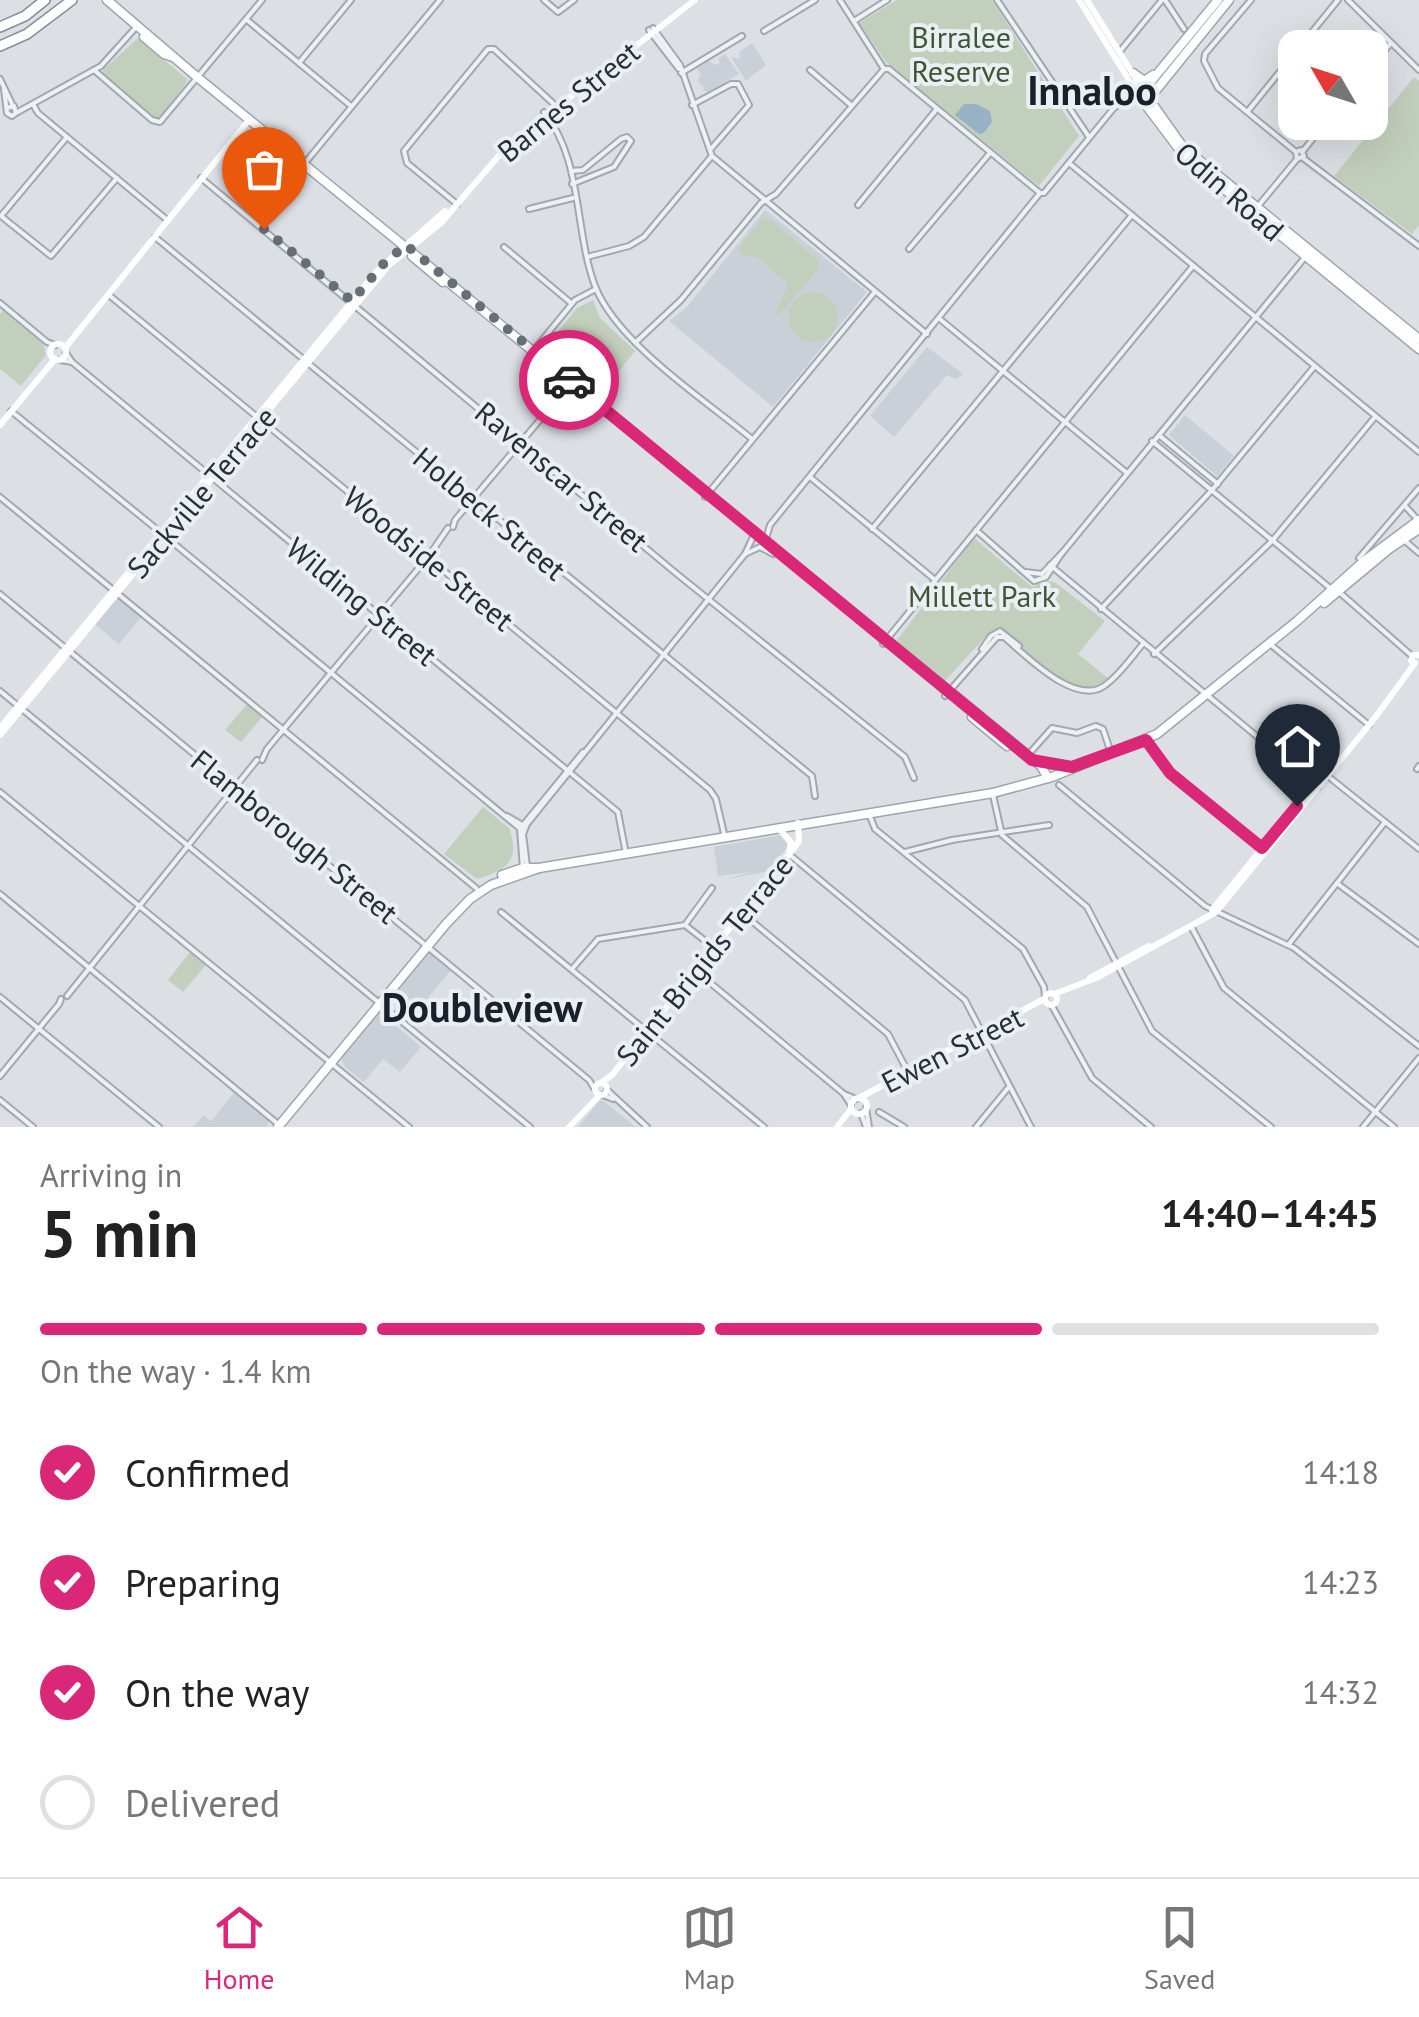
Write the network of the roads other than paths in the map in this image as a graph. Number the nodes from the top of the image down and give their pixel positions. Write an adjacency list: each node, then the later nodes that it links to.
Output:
1 (45, 0): 25 (highway)
2 (72, 0): 35 (highway)
3 (99, 0): 26 (main road)
4 (107, 0): 26 (main road)
5 (262, 0): 23 (street)
6 (351, 0): 39 (street)
7 (440, 0): 54 (street)
8 (544, 0): 9 (street)
9 (574, 0)
10 (692, 0): 29 (main road, Barnes Street)
11 (816, 0): 30 (street)
12 (840, 0): 24 (street)
13 (886, 0): 24 (street)
14 (997, 0): 63 (street)
15 (1079, 0): 34 (main road, Odin Road)
16 (1087, 0): 34 (main road, Odin Road)
17 (1163, 0): 27 (street); 32 (street)
18 (1218, 0): 38 (main road)
19 (1229, 0): 50 (main road)
20 (1250, 0): 58 (street)
21 (1338, 0): 28 (street)
22 (1348, 0): 33 (street)
23 (246, 20): 39 (street); 47 (street)
24 (854, 21): 40 (street)
25 (0, 27)
26 (137, 27): 41 (street); 47 (main road)
27 (1184, 30)
28 (1313, 30)
29 (652, 31): 45 (street); 51 (main road, Barnes Street)
30 (764, 31)
31 (742, 36): 45 (street)
32 (1129, 38): 34 (street); 37 (street)
33 (1391, 43): 36 (street); 43 (street)
34 (1111, 44): 37 (main road, Odin Road)
35 (0, 46)
36 (1388, 47)
37 (1117, 53): 44 (main road, Odin Road); 50 (main road, Odin Road)
38 (1171, 58): 44 (main road); 50 (main road)
39 (299, 63): 54 (street)
40 (884, 69): 55 (street); 57 (street)
41 (94, 70): 47 (street); 53 (street)
42 (810, 70): 55 (street)
43 (1419, 70)
44 (1133, 73): 50 (main road, Odin Road)
45 (681, 74): 52 (street)
46 (1278, 74): 58 (street)
47 (197, 78): 61 (main road)
48 (0, 79): 56 (street)
49 (1128, 96): 63 (street)
50 (1144, 97): 80 (main road, Odin Road)
51 (556, 105): 59 (main road, Barnes Street); 77 (street)
52 (692, 105): 66 (street); 66 (street)
53 (34, 106): 56 (street); 56 (street); 62 (street)
54 (352, 106): 69 (street)
55 (852, 106): 76 (street)
56 (10, 109): 60 (street)
57 (936, 110): 65 (street); 78 (street)
58 (1247, 112): 67 (street)
59 (545, 114): 70 (street); 77 (main road, Barnes Street)
60 (0, 116)
61 (249, 120): 69 (main road); 72 (main road)
62 (67, 136): 71 (street); 71 (street)
63 (1090, 138): 68 (street)
64 (1312, 140): 67 (street)
65 (990, 153): 74 (street); 88 (street)
66 (711, 154): 76 (street); 91 (street)
67 (1300, 155): 80 (street); 85 (street)
68 (1069, 163): 74 (street); 81 (street)
69 (303, 165): 87 (main road)
70 (570, 171): 73 (street); 73 (street)
71 (117, 178): 82 (street)
72 (201, 178): 82 (main road); 96 (street, Ravenscar Street)
73 (572, 184): 75 (street)
74 (1040, 192): 100 (street)
75 (575, 198): 79 (street); 91 (street)
76 (768, 200): 94 (street); 103 (street)
77 (455, 202): 83 (main road, Barnes Street); 87 (main road, Barnes Street)
78 (858, 205)
79 (529, 209)
80 (1255, 210): 89 (main road, Odin Road)
81 (1132, 215): 92 (street); 109 (street)
82 (166, 219): 84 (main road)
83 (429, 234): 87 (main road, Barnes Street); 90 (main road)
84 (155, 237): 95 (main road); 107 (street, Holbeck Street)
85 (1418, 243)
86 (504, 247): 98 (street)
87 (405, 248): 90 (main road); 96 (main road, Sackville Terrace); 106 (main road)
88 (910, 248)
89 (1308, 253): 99 (street); 102 (main road, Odin Road); 104 (main road, Odin Road)
90 (420, 257): 106 (main road)
91 (587, 258): 93 (street)
92 (1193, 266): 99 (street); 114 (street)
93 (596, 289): 98 (street); 103 (street)
94 (875, 292): 101 (street); 117 (street)
95 (108, 294): 105 (main road); 113 (street, Woodside Street)
96 (354, 302): 107 (main road, Sackville Terrace); 119 (street, Ravenscar Street)
97 (0, 303): 105 (street, Wilding Street)
98 (571, 303): 106 (street)
99 (1256, 317): 108 (street); 116 (street)
100 (940, 318): 101 (street); 109 (street)
101 (926, 334): 123 (street)
102 (1419, 340)
103 (635, 342): 117 (street)
104 (1419, 349)
105 (57, 351): 111 (main road); 122 (street, Wilding Street)
106 (532, 352): 110 (main road); 127 (main road)
107 (306, 362): 113 (main road, Sackville Terrace); 129 (street, Holbeck Street)
108 (1314, 367): 112 (street); 124 (street)
109 (1003, 372): 114 (street); 133 (street)
110 (564, 382): 119 (street); 127 (main road)
111 (11, 411): 115 (main road); 137 (street)
112 (1375, 416): 120 (street); 140 (street)
113 (258, 419): 122 (main road, Sackville Terrace); 144 (street, Woodside Street)
114 (1065, 423): 121 (street); 135 (street)
115 (0, 424)
116 (1158, 434): 118 (street); 124 (street)
117 (752, 439): 127 (street)
118 (1152, 441): 121 (street); 126 (street)
119 (523, 442): 129 (street); 151 (street, Ravenscar Street)
120 (1419, 452)
121 (1126, 473): 146 (street)
122 (210, 476): 137 (main road, Sackville Terrace); 153 (street, Wilding Street)
123 (810, 477): 132 (street); 133 (street)
124 (1218, 484): 126 (street)
125 (1419, 488): 130 (street)
126 (1212, 490): 140 (street); 152 (street)
127 (706, 495): 136 (main road)
128 (0, 497): 149 (street)
129 (474, 499): 144 (street); 159 (street, Holbeck Street)
130 (1405, 506): 131 (street); 145 (street)
131 (1419, 520): 138 (main road)
132 (770, 525): 136 (street); 139 (street)
133 (872, 529): 147 (street)
134 (1419, 529): 138 (main road)
135 (976, 530): 146 (street); 147 (street)
136 (754, 534): 139 (main road); 142 (street); 143 (main road)
137 (163, 535): 149 (main road, Sackville Terrace); 161 (street)
138 (1400, 536): 141 (street); 148 (main road)
139 (766, 540): 154 (main road)
140 (1272, 541): 148 (street); 158 (street)
141 (1419, 553)
142 (745, 554): 143 (street); 151 (street)
143 (773, 554): 154 (main road)
144 (428, 557): 153 (street); 166 (street, Woodside Street)
145 (1359, 558)
146 (1050, 568): 152 (street)
147 (936, 580): 154 (street)
148 (1334, 591): 155 (main road); 160 (street)
149 (115, 592): 157 (main road, Sackville Terrace); 168 (street)
150 (0, 594): 157 (street, Flamborough Street)
151 (709, 599): 159 (street); 177 (street, Ravenscar Street)
152 (1101, 609): 156 (street)
153 (378, 614): 161 (street); 174 (street, Wilding Street)
154 (884, 642): 163 (main road)
155 (1270, 644): 164 (main road); 167 (street)
156 (1142, 645): 158 (street); 163 (street)
157 (68, 650): 165 (main road, Sackville Terrace); 180 (street, Flamborough Street)
158 (1154, 654): 164 (street)
159 (662, 656): 166 (street); 183 (street, Holbeck Street)
160 (1416, 658): 167 (main road, Ewen Street)
161 (332, 673): 168 (street); 188 (street)
162 (0, 691): 165 (street)
163 (947, 694): 172 (main road); 176 (main road)
164 (1205, 696): 170 (main road); 179 (street)
165 (20, 708): 169 (main road, Sackville Terrace); 192 (street)
166 (616, 712): 174 (street); 191 (street, Woodside Street)
167 (1368, 724): 175 (main road, Ewen Street)
168 (283, 730): 180 (street); 200 (street)
169 (0, 732)
170 (1146, 740): 171 (main road); 194 (street)
171 (1110, 754): 172 (street); 173 (main road)
172 (1030, 758): 173 (main road); 176 (main road)
173 (1068, 767): 176 (main road)
174 (568, 771): 188 (street); 196 (street, Wilding Street)
175 (1326, 774): 179 (main road, Ewen Street); 185 (street)
176 (1044, 776): 182 (main road)
177 (914, 778)
178 (1059, 785): 204 (street)
179 (1316, 786): 194 (main road, Ewen Street)
180 (237, 789): 192 (street); 209 (street, Flamborough Street)
181 (0, 792): 203 (street)
182 (993, 793): 184 (main road); 190 (street)
183 (815, 796)
184 (871, 813): 187 (main road); 195 (street)
185 (1385, 822): 193 (street); 199 (street)
186 (1049, 825): 190 (street)
187 (796, 826): 189 (main road); 191 (main road); 197 (main road, Saint Brigids Terrace)
188 (523, 828): 198 (street)
189 (781, 831): 191 (main road); 197 (main road)
190 (1001, 832): 195 (street); 213 (street)
191 (729, 838): 196 (main road)
192 (187, 846): 203 (street); 219 (street)
193 (1419, 849)
194 (1264, 850): 204 (main road, Ewen Street)
195 (905, 852): 218 (street)
196 (626, 854): 198 (main road)
197 (789, 854): 206 (main road, Saint Brigids Terrace); 222 (street)
198 (526, 870): 200 (main road); 209 (main road)
199 (1338, 884): 210 (street); 211 (street)
200 (476, 888): 209 (main road)
201 (712, 888): 207 (street)
202 (0, 894): 214 (street)
203 (140, 907): 214 (street); 225 (street)
204 (1214, 911): 208 (main road, Ewen Street); 211 (street)
205 (502, 912): 215 (street)
206 (742, 913): 212 (main road, Saint Brigids Terrace); 226 (street)
207 (685, 925): 212 (street); 215 (street)
208 (1191, 926): 213 (main road, Ewen Street); 233 (street)
209 (426, 944): 219 (main road); 229 (street, Flamborough Street)
210 (1419, 944)
211 (1288, 945): 223 (street)
212 (714, 947): 216 (main road, Saint Brigids Terrace)
213 (1119, 964): 218 (main road, Ewen Street); 248 (street)
214 (88, 967): 220 (street); 234 (street)
215 (572, 969): 221 (street)
216 (696, 971): 221 (main road, Saint Brigids Terrace); 231 (street)
217 (0, 998): 220 (street)
218 (1052, 1001): 222 (main road, Ewen Street); 247 (street)
219 (376, 1003): 225 (main road); 238 (street)
220 (39, 1030): 227 (street); 236 (street)
221 (649, 1030): 229 (main road, Saint Brigids Terrace); 241 (street)
222 (982, 1034): 226 (main road, Ewen Street); 228 (street)
223 (1419, 1046)
224 (1419, 1058): 233 (street)
225 (328, 1062): 234 (main road); 237 (street)
226 (908, 1072): 231 (main road, Ewen Street)
227 (0, 1076)
228 (1008, 1087): 245 (street); 246 (street)
229 (600, 1090): 239 (main road, Saint Brigids Terrace); 240 (street, Flamborough Street)
230 (0, 1100): 235 (street)
231 (858, 1106): 242 (main road, Ewen Street); 243 (street)
232 (880, 1112): 244 (street)
233 (1376, 1112): 249 (street); 250 (street)
234 (277, 1126)
235 (33, 1127)
236 (159, 1127)
237 (410, 1127)
238 (530, 1127)
239 (570, 1127)
240 (647, 1127)
241 (764, 1127)
242 (837, 1127)
243 (867, 1127)
244 (904, 1127)
245 (976, 1127)
246 (1031, 1127)
247 (1151, 1127)
248 (1271, 1127)
249 (1364, 1127)
250 (1394, 1127)

